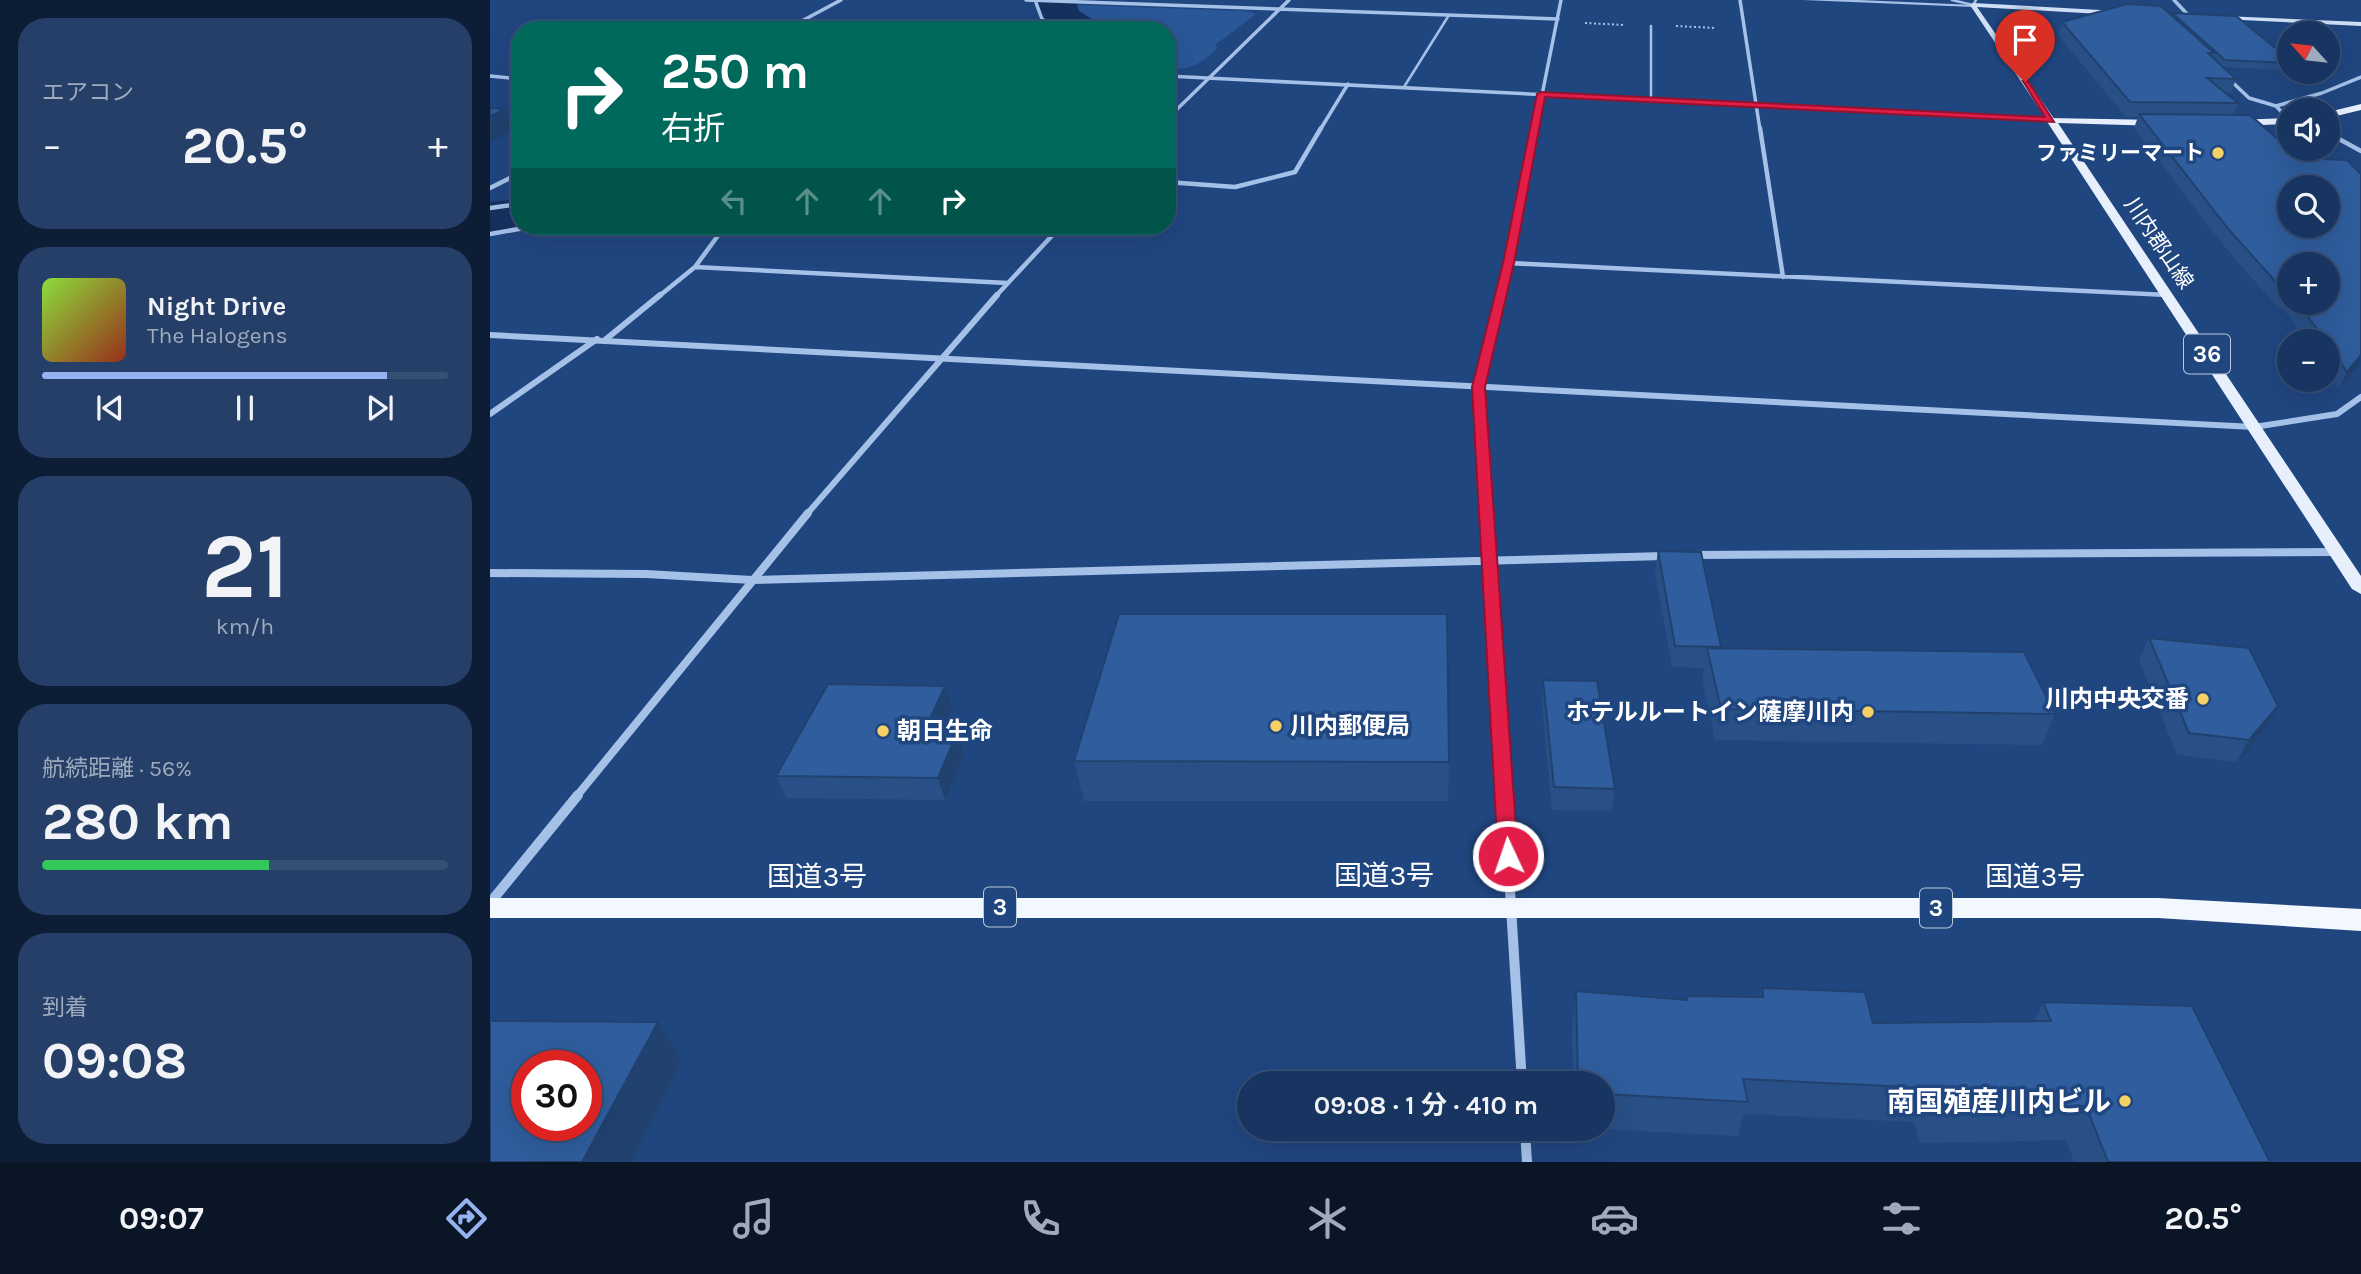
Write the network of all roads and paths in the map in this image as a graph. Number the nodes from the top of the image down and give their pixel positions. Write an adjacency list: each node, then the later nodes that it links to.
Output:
1 (841, 0): 21 (street)
2 (1026, 0): 3 (street)
3 (1035, 0): 10 (street); 22 (street)
4 (1289, 0): 13 (street)
5 (1561, 0): 20 (street)
6 (1740, 0): 37 (street)
7 (1806, 0): 12 (street)
8 (1952, 0): 12 (lane)
9 (2174, 0): 17 (street)
10 (1044, 1): 11 (street)
11 (1073, 1): 13 (street)
12 (1975, 3): 14 (main road); 42 (main road)
13 (1280, 8): 15 (street); 32 (street)
14 (2133, 13)
15 (1449, 15): 20 (street); 34 (lane)
16 (2179, 16): 17 (main road)
17 (2189, 16): 18 (main road)
18 (2202, 17)
19 (2216, 18): 23 (main road)
20 (1558, 19): 35 (street)
21 (802, 21)
22 (1045, 21)
23 (2361, 24)
24 (1651, 26): 36 (lane)
25 (2031, 40): 26 (path)
26 (2054, 43)
27 (2222, 72): 38 (street)
28 (490, 76): 31 (street)
29 (1176, 76): 32 (street)
30 (2361, 77): 38 (street)
31 (511, 78)
32 (1210, 78): 33 (street); 40 (street)
33 (1348, 84): 34 (street); 49 (street)
34 (1404, 87): 35 (street)
35 (1541, 94): 36 (street); 57 (street)
36 (1651, 100): 37 (street)
37 (1757, 105): 42 (street); 59 (street)
38 (2276, 106)
39 (2361, 107): 41 (main road)
40 (1176, 110)
41 (2340, 112)
42 (2051, 120): 44 (main road); 61 (main road, 川内郡山線 / 36)
43 (2277, 121): 45 (main road)
44 (2168, 123)
45 (2219, 124)
46 (2340, 139): 47 (street)
47 (2361, 150)
48 (511, 178): 50 (street)
49 (1176, 183)
50 (490, 188)
51 (511, 205): 52 (street)
52 (490, 208)
53 (511, 230): 54 (street)
54 (490, 234)
55 (718, 235): 58 (street)
56 (1052, 235): 60 (street)
57 (1508, 263): 59 (street); 65 (street)
58 (695, 267): 60 (street); 63 (street)
59 (1783, 277): 61 (street)
60 (1007, 283): 64 (street)
61 (2169, 295): 68 (main road, 川内郡山線 / 36)
62 (490, 335): 63 (street)
63 (601, 339): 64 (street); 67 (street)
64 (940, 357): 65 (street); 74 (street)
65 (1478, 387): 68 (street); 72 (street)
66 (2361, 397): 68 (street)
67 (490, 414)
68 (2254, 427): 69 (main road, 川内郡山線 / 36)
69 (2337, 552): 71 (street); 75 (main road, 川内郡山線 / 36)
70 (1669, 556): 72 (street)
71 (1683, 556)
72 (1490, 561): 74 (street); 77 (street)
73 (490, 573): 74 (street)
74 (752, 580): 76 (street)
75 (2361, 589)
76 (490, 905): 77 (highway, 国道3号 / 3)
77 (1511, 907): 78 (highway, 国道3号 / 3); 79 (street)
78 (2361, 920)
79 (1521, 1071)
80 (1526, 1141): 81 (street)
81 (1527, 1162)

